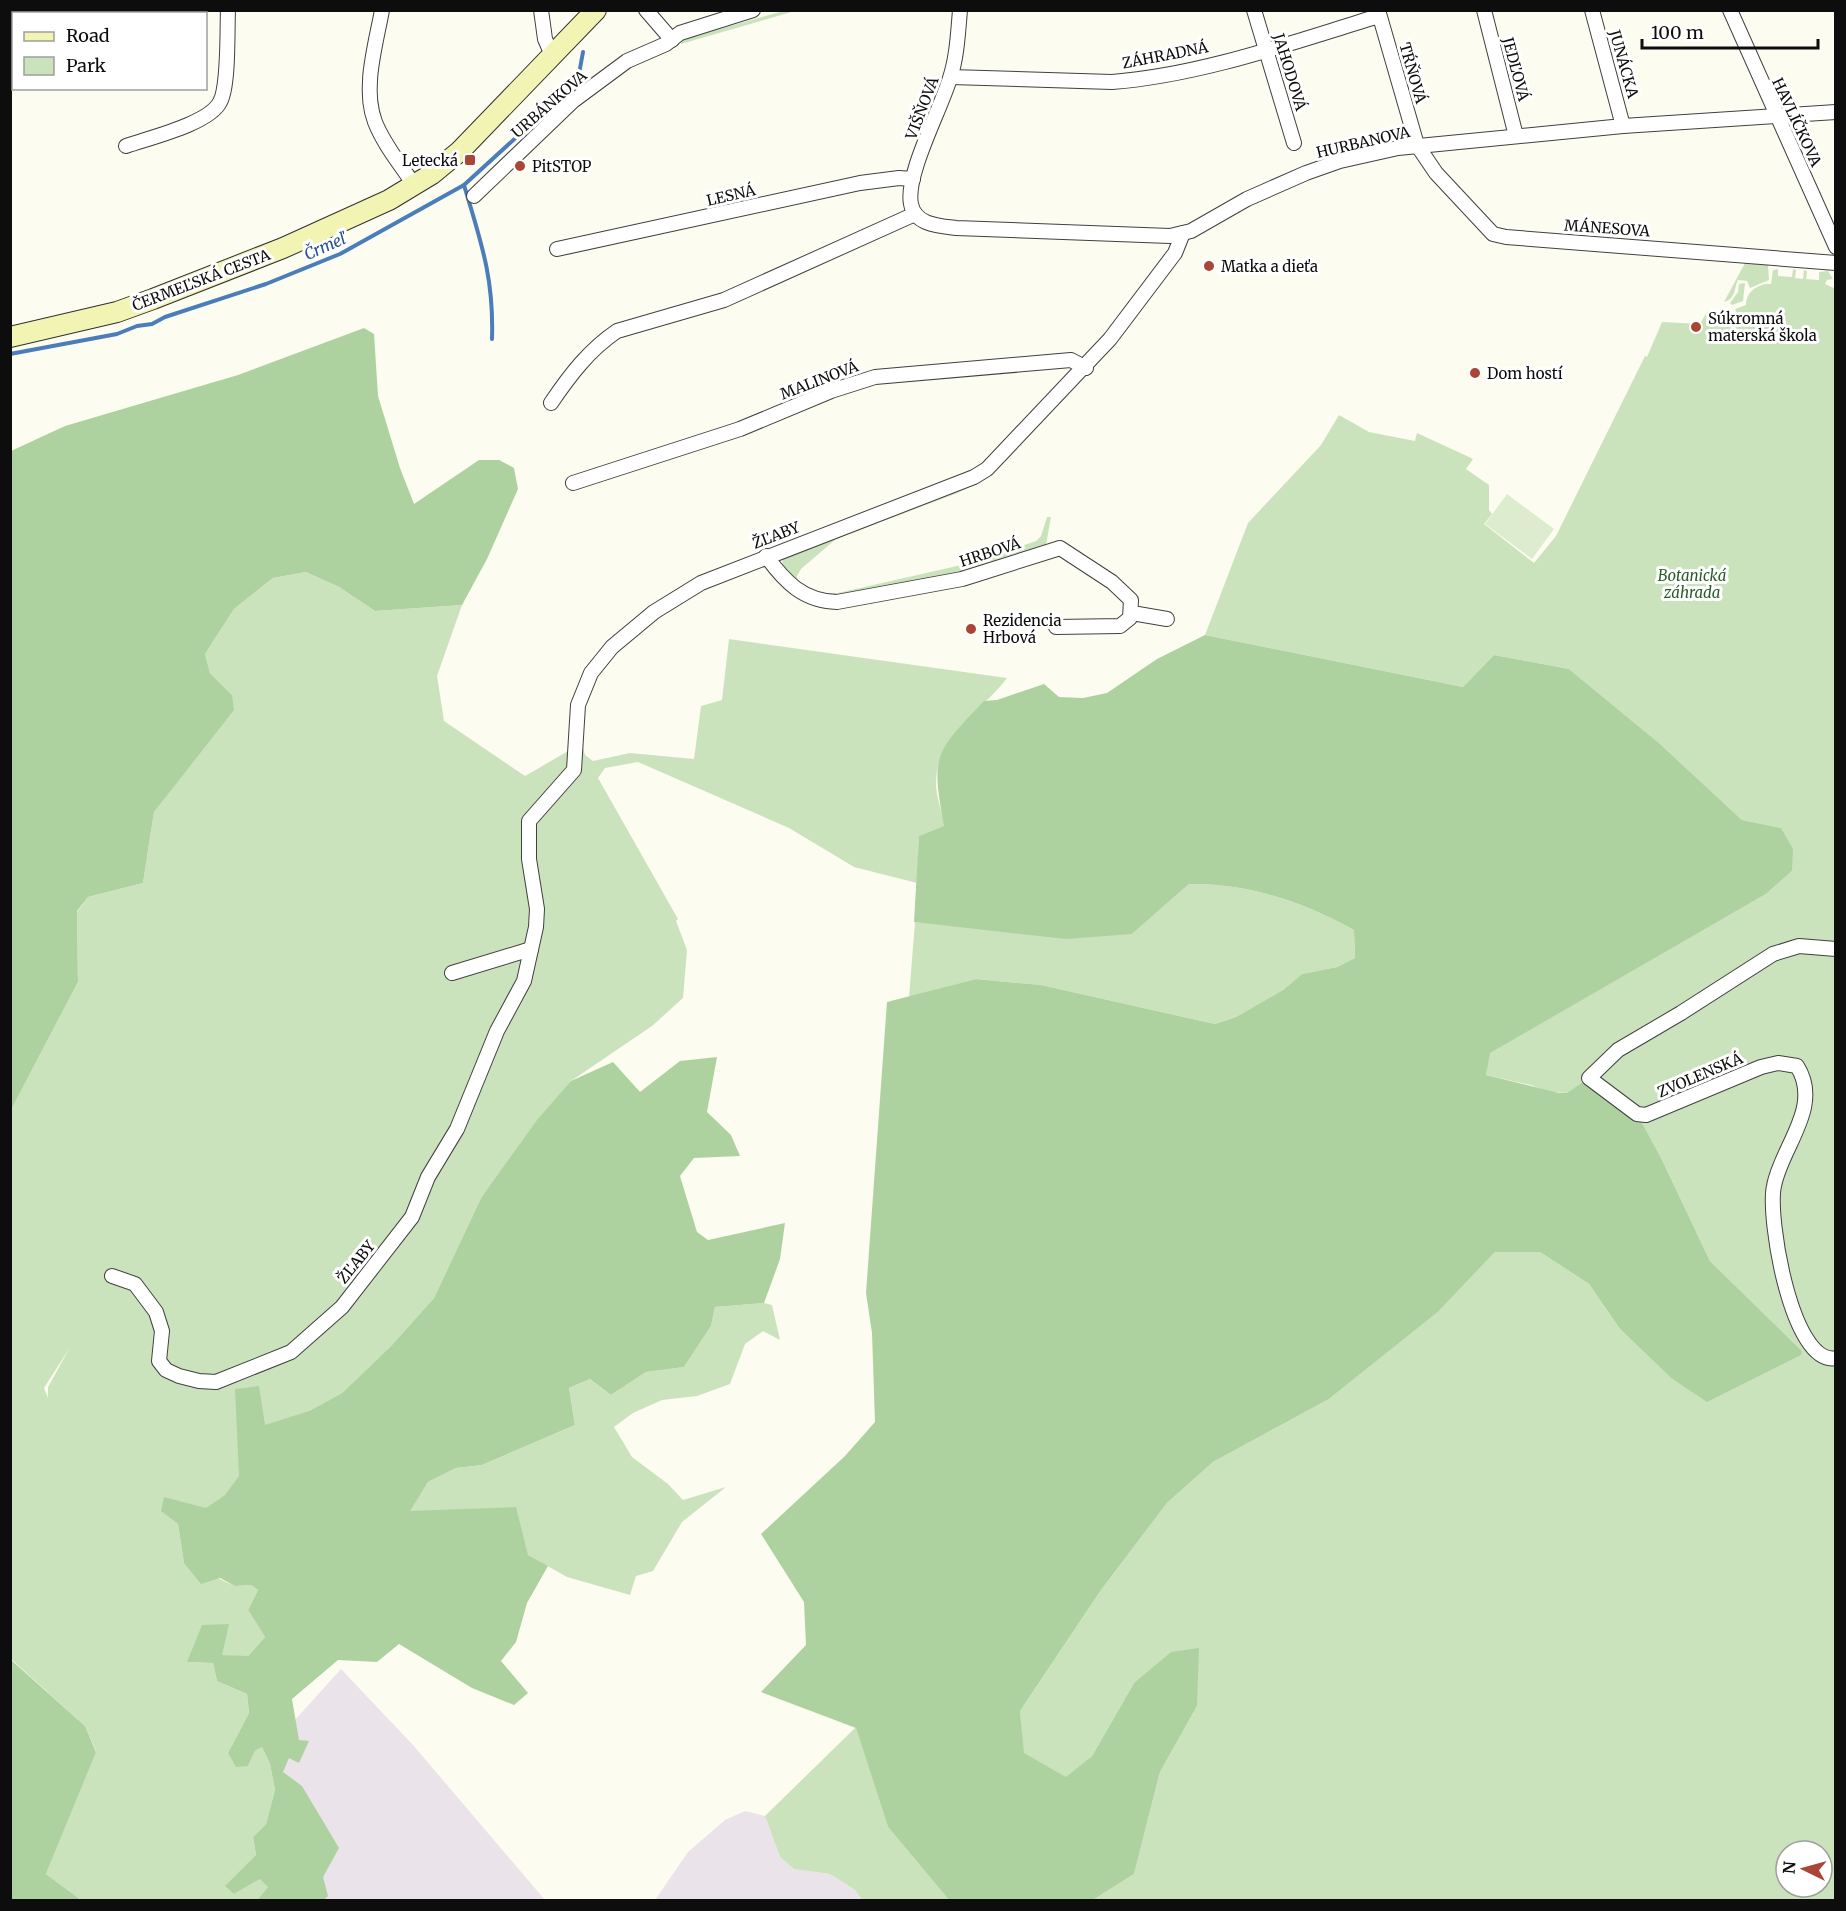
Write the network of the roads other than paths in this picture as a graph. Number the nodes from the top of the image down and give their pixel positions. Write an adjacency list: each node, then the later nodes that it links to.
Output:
1 (228, 10): 23 (street)
2 (382, 10): 25 (street)
3 (541, 10): 15 (street)
4 (596, 10): 15 (main road, ČERMEĽSKÁ CESTA)
5 (646, 10): 13 (street)
6 (753, 10): 13 (street, URBÁNKOVA)
7 (960, 10): 16 (street, VIŠŇOVÁ)
8 (1254, 10): 14 (street, JAHODOVÁ)
9 (1484, 10): 20 (street, JEDĽOVÁ)
10 (1592, 10): 19 (street, JUNÁCKA)
11 (1730, 10): 18 (street, HAVLÍČKOVA)
12 (1378, 13): 14 (street, ZÁHRADNÁ); 22 (street, TŔŇOVÁ)
13 (672, 40): 26 (street, URBÁNKOVA)
14 (1266, 50): 16 (street, ZÁHRADNÁ); 21 (street, JAHODOVÁ)
15 (552, 55): 25 (main road, ČERMEĽSKÁ CESTA)
16 (951, 77): 24 (street, VIŠŇOVÁ)
17 (1836, 112): 18 (street, HURBANOVA)
18 (1777, 117): 19 (street, HURBANOVA); 29 (street, HAVLÍČKOVA)
19 (1623, 126): 20 (street, HURBANOVA)
20 (1516, 136): 22 (street, HURBANOVA)
21 (1294, 143)
22 (1417, 145): 28 (street, HURBANOVA); 31 (street, MÁNESOVA)
23 (126, 146)
24 (913, 179): 27 (street, VIŠŇOVÁ); 30 (street, LESNÁ)
25 (414, 186): 32 (main road, ČERMEĽSKÁ CESTA)
26 (474, 196)
27 (915, 214): 28 (street, HURBANOVA); 34 (street)
28 (1184, 234): 33 (street, ŽĽABY)
29 (1836, 247)
30 (557, 249)
31 (1836, 263)
32 (12, 332)
33 (1086, 368): 35 (street, MALINOVÁ); 36 (street, ŽĽABY)
34 (551, 403)
35 (573, 483)
36 (766, 556): 37 (street, HRBOVÁ); 40 (street, ŽĽABY)
37 (1132, 613): 38 (street); 39 (street)
38 (1167, 619)
39 (1056, 627)
40 (531, 949): 42 (street); 43 (street, ŽĽABY)
41 (1836, 949): 44 (street, ZVOLENSKÁ)
42 (452, 973)
43 (112, 1276)
44 (1836, 1358)

